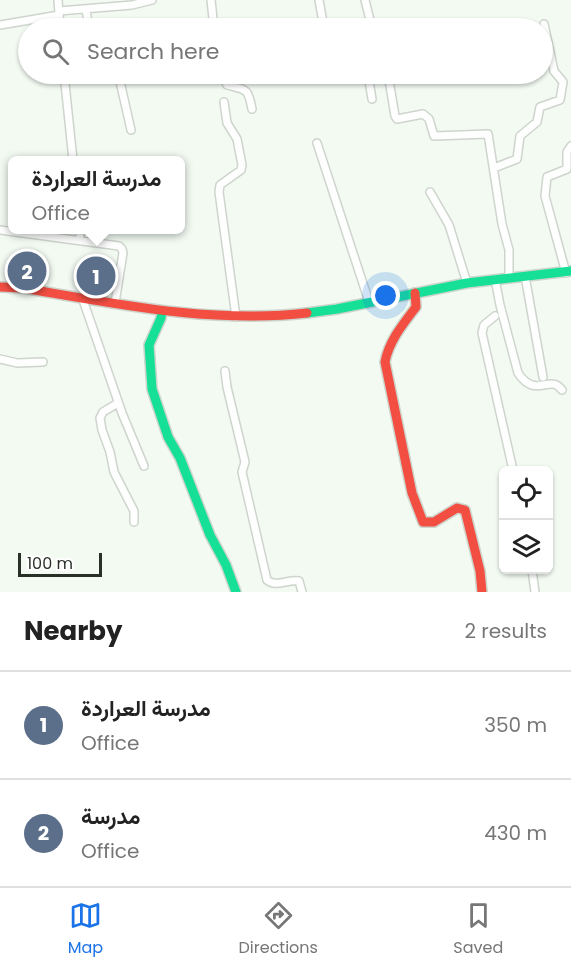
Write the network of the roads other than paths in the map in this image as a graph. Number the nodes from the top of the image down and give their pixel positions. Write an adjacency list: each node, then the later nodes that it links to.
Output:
1 (58, 0): 7 (street)
2 (152, 0): 6 (street)
3 (211, 0): 11 (street)
4 (319, 0): 12 (street)
5 (365, 0): 13 (street)
6 (86, 10): 7 (street); 10 (street)
7 (59, 13): 8 (street); 9 (street)
8 (34, 18)
9 (59, 18)
10 (87, 18)
11 (213, 18)
12 (322, 18)
13 (370, 18)
14 (18, 21): 15 (street)
15 (0, 25)
16 (553, 66): 29 (street)
17 (65, 84): 28 (street)
18 (121, 84): 25 (street)
19 (227, 84): 24 (street)
20 (370, 84): 22 (street)
21 (390, 84): 29 (street)
22 (372, 99)
23 (224, 102): 46 (street)
24 (252, 109)
25 (131, 130)
26 (317, 142): 42 (street)
27 (571, 146): 34 (street)
28 (73, 156)
29 (494, 168): 36 (street)
30 (430, 192): 38 (street)
31 (29, 234): 33 (street)
32 (80, 234): 33 (street)
33 (80, 241): 43 (street)
34 (570, 272): 35 (street)
35 (525, 276): 36 (street); 50 (street)
36 (510, 277): 37 (street)
37 (495, 279): 38 (street); 51 (street)
38 (467, 283): 40 (street)
39 (0, 287): 41 (street)
40 (415, 293): 42 (street); 59 (street)
41 (82, 297): 43 (street); 52 (street)
42 (369, 302): 46 (street)
43 (116, 303): 44 (street)
44 (162, 311): 46 (street); 57 (street)
45 (495, 316): 54 (street)
46 (236, 317)
47 (0, 359): 48 (street)
48 (43, 362)
49 (225, 371): 58 (street)
50 (543, 377)
51 (562, 390)
52 (118, 403): 53 (street); 55 (street)
53 (144, 466)
54 (512, 466)
55 (134, 522)
56 (532, 574): 60 (street)
57 (236, 592)
58 (302, 592)
59 (482, 592)
60 (535, 592)

